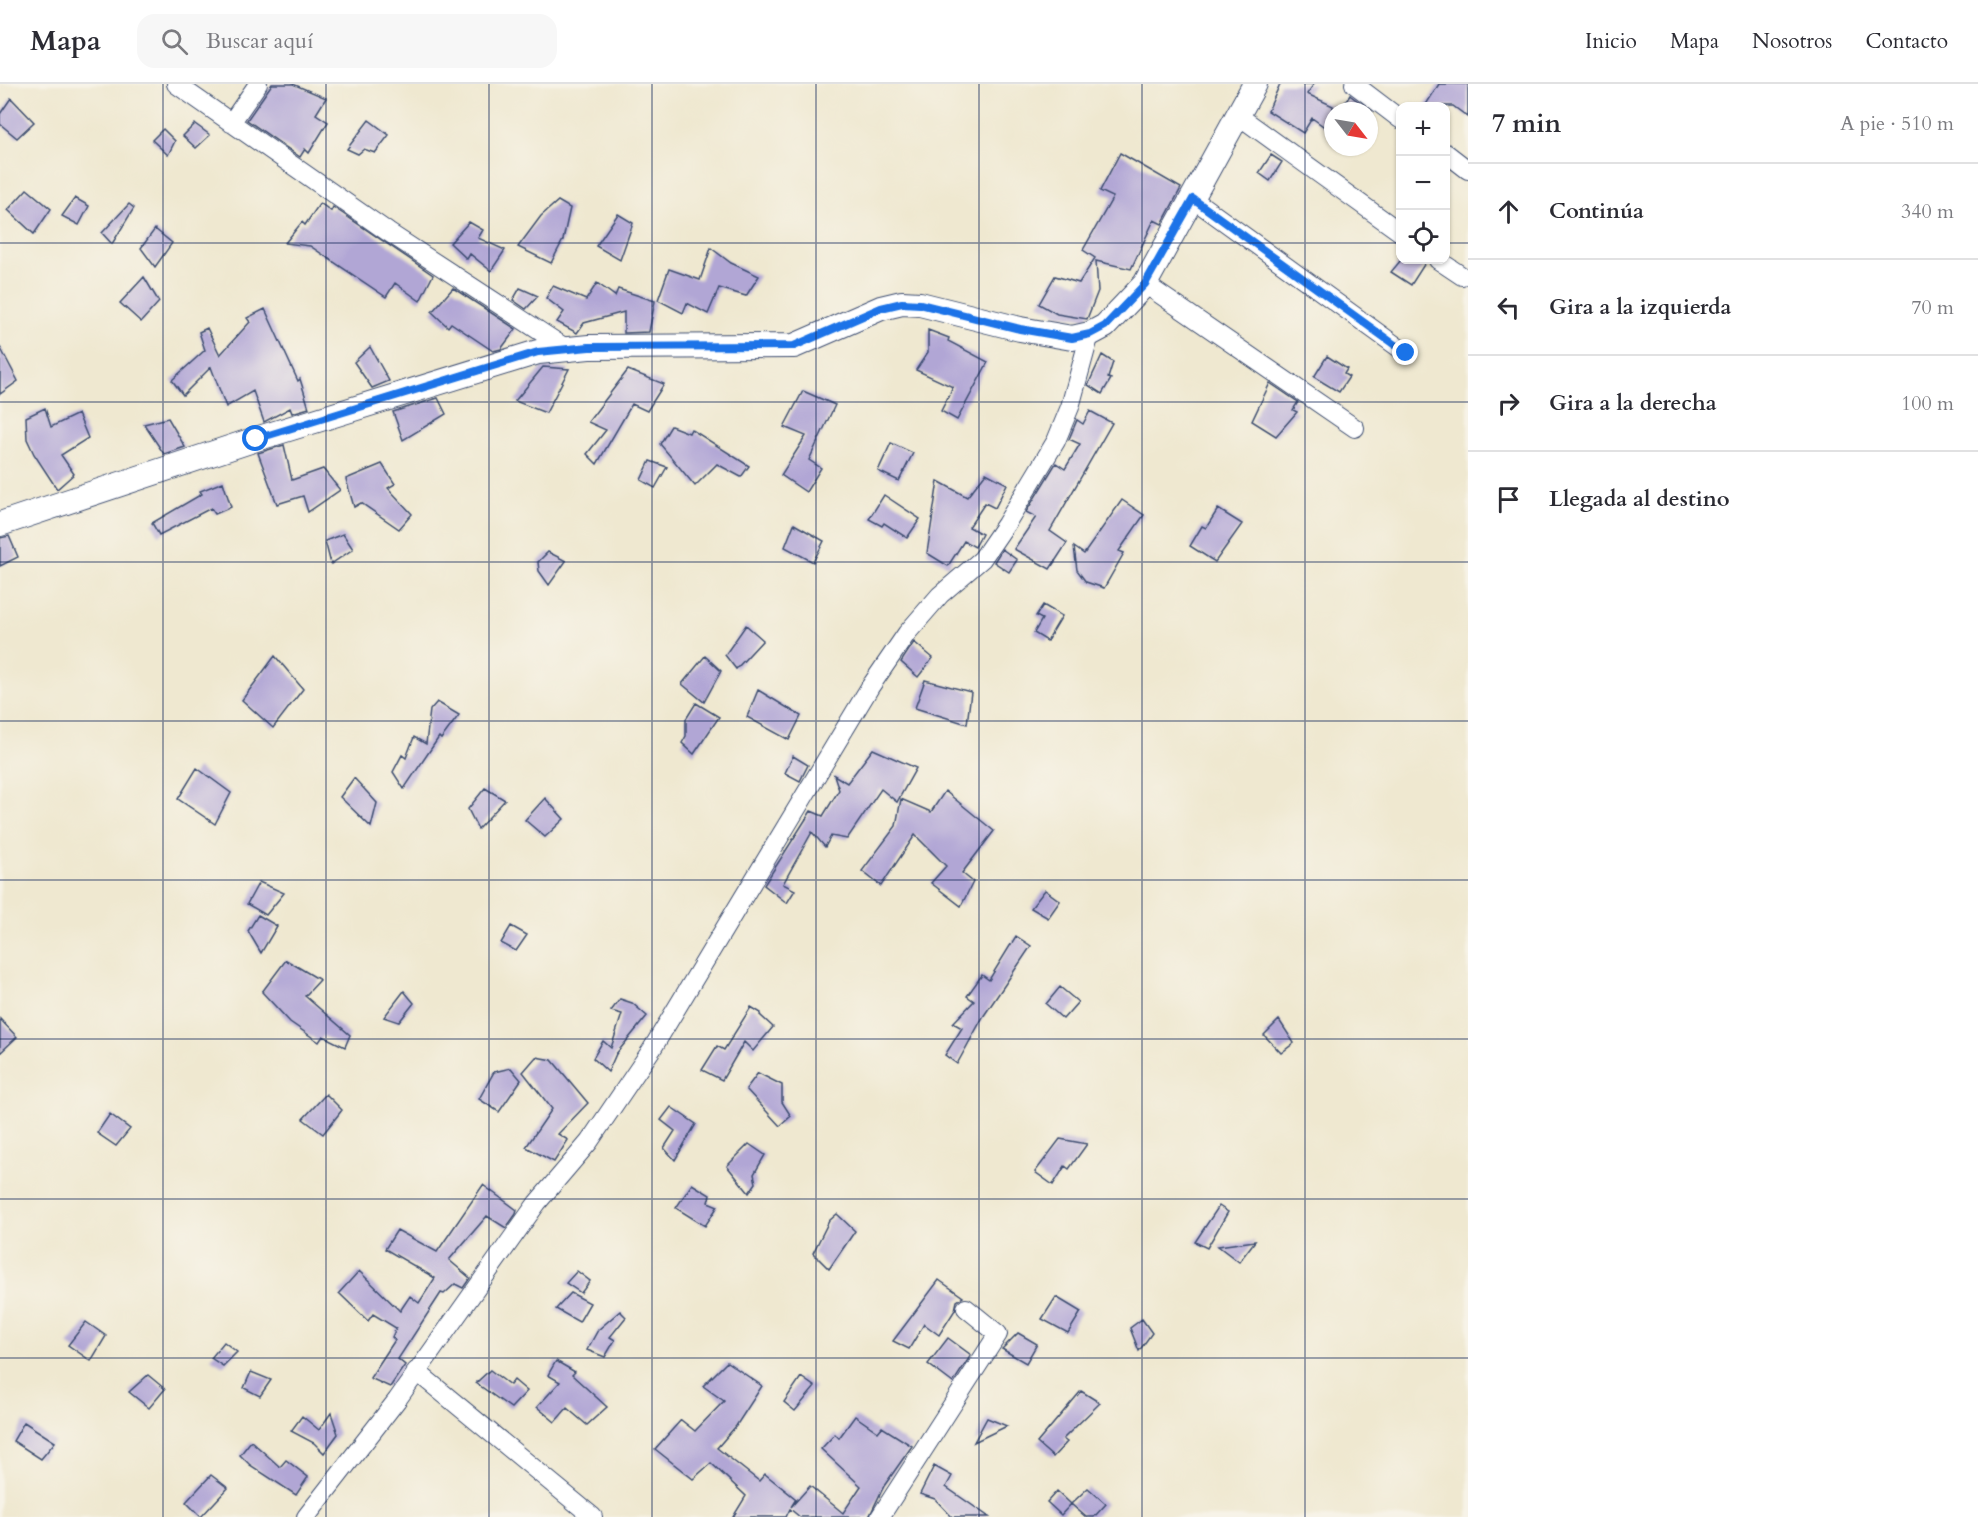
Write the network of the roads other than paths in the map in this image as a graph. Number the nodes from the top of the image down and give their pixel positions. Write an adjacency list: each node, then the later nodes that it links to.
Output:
1 (176, 84): 7 (street)
2 (258, 84): 7 (street)
3 (1256, 84): 6 (street)
4 (1354, 84): 5 (street)
5 (1396, 115)
6 (1239, 116): 10 (street); 11 (street)
7 (231, 123): 16 (street)
8 (1450, 156): 9 (street)
9 (1468, 170)
10 (1193, 199): 14 (street); 17 (street)
11 (1396, 228)
12 (1444, 264): 13 (street)
13 (1462, 276)
14 (1145, 284): 15 (street); 18 (street)
15 (1090, 334): 16 (street); 21 (street)
16 (567, 349): 19 (street)
17 (1406, 353)
18 (1355, 428)
19 (0, 524)
20 (966, 1308): 24 (street)
21 (416, 1371): 22 (street); 23 (street)
22 (306, 1517)
23 (593, 1517)
24 (880, 1517)

